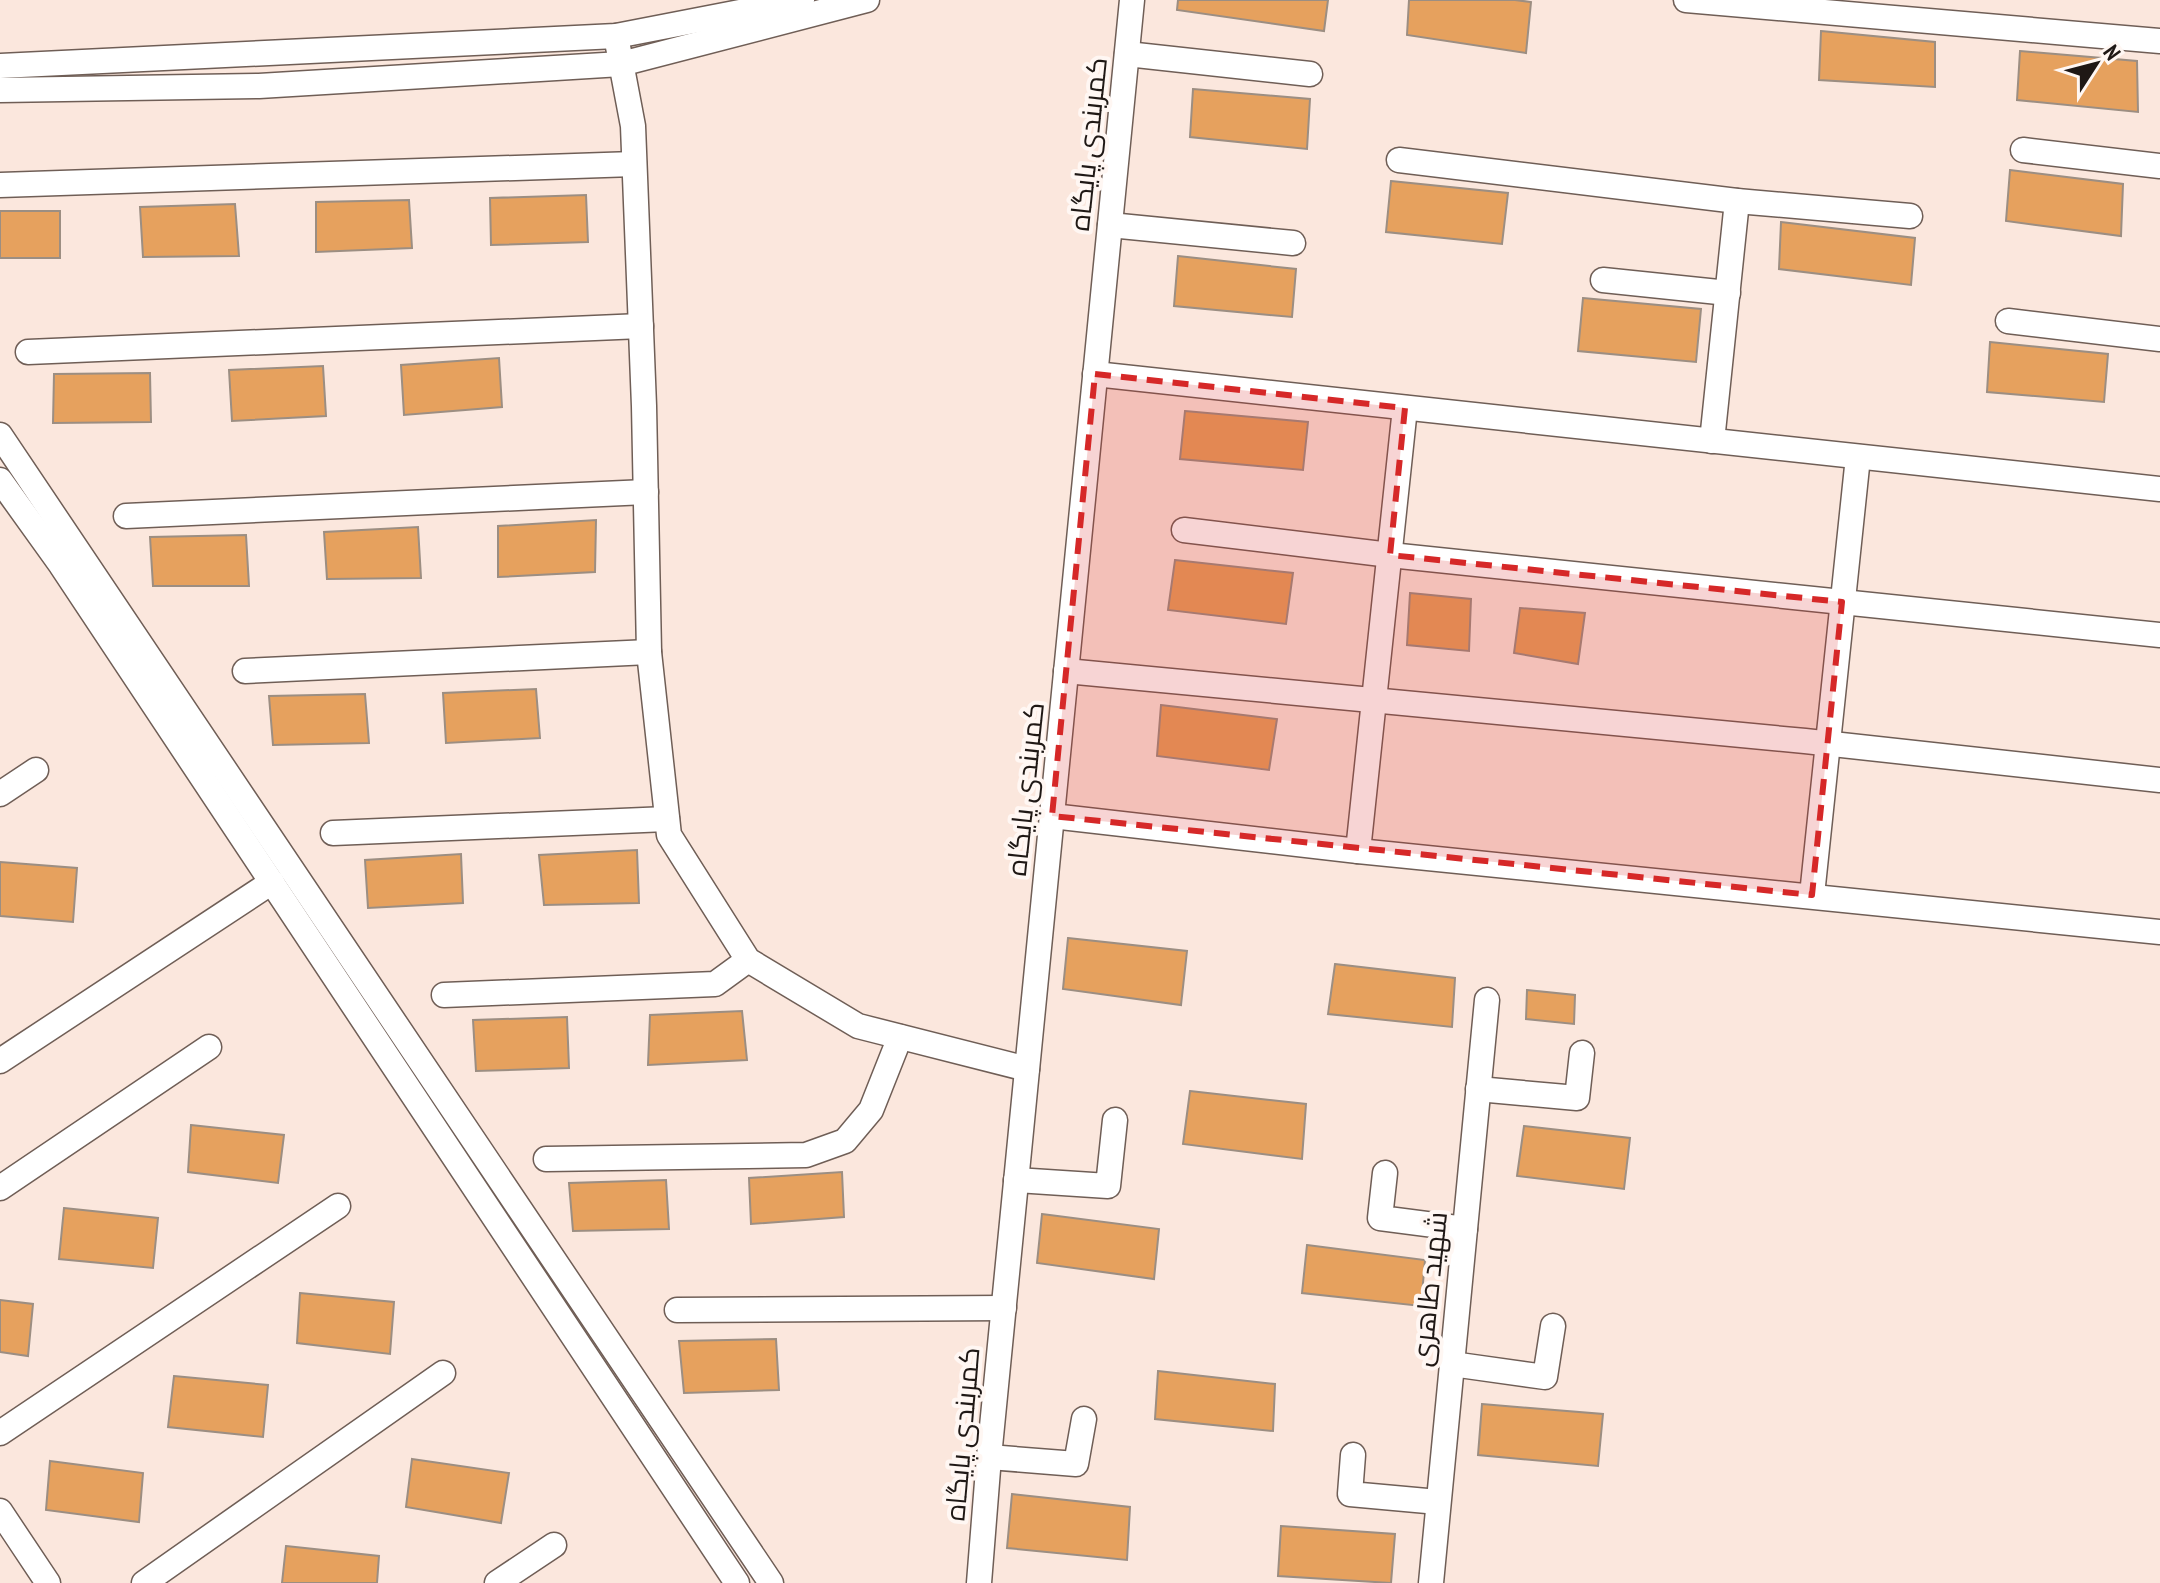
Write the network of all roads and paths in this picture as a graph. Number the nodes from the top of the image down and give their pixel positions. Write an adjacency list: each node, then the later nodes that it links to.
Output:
1 (802, 0): 5 (street)
2 (867, 0): 8 (street)
3 (1132, 0): 7 (street, کمربندی پایگاه)
4 (1696, 1): 6 (street)
5 (616, 36): 8 (street); 9 (street)
6 (2160, 41)
7 (1127, 54): 10 (street); 19 (street, کمربندی پایگاه)
8 (621, 64): 11 (street); 14 (street)
9 (0, 66)
10 (1310, 74)
11 (0, 90)
12 (2023, 150): 15 (street)
13 (1399, 160): 17 (street)
14 (634, 164): 16 (street); 24 (street)
15 (2160, 166)
16 (0, 185)
17 (1737, 201): 18 (street); 22 (street)
18 (1910, 216)
19 (1110, 225): 20 (street); 27 (street, کمربندی پایگاه)
20 (1293, 243)
21 (1603, 280): 22 (street)
22 (1728, 293): 30 (street)
23 (2008, 321): 25 (street)
24 (641, 326): 26 (street); 34 (street)
25 (2160, 339)
26 (28, 352)
27 (1095, 374): 28 (street); 42 (street, کمربندی پایگاه)
28 (1405, 408): 30 (street); 37 (street)
29 (0, 435): 84 (street)
30 (1712, 441): 31 (street)
31 (1858, 457): 33 (street); 38 (street)
32 (2, 488): 52 (street)
33 (2160, 489)
34 (646, 492): 35 (street); 40 (street)
35 (126, 516)
36 (1184, 530): 37 (street)
37 (1390, 555): 38 (street); 43 (street)
38 (1842, 602): 39 (street); 44 (street)
39 (2160, 635)
40 (649, 652): 41 (street); 49 (street)
41 (245, 671)
42 (1066, 671): 43 (street); 48 (street, کمربندی پایگاه)
43 (1375, 701): 44 (street); 51 (street)
44 (1828, 743): 46 (street); 53 (street)
45 (36, 770): 47 (street)
46 (2160, 780)
47 (0, 794)
48 (1052, 816): 51 (street); 62 (street, کمربندی پایگاه)
49 (667, 819): 50 (street); 55 (street)
50 (333, 833)
51 (1358, 851): 53 (street)
52 (272, 882): 61 (street); 88 (street)
53 (1812, 895): 54 (street)
54 (2160, 932)
55 (748, 960): 56 (street); 58 (street)
56 (444, 995)
57 (1487, 1000): 63 (street, شهید طاهری)
58 (900, 1037): 62 (street); 65 (street)
59 (209, 1047): 68 (street)
60 (1582, 1053): 63 (street)
61 (0, 1061)
62 (1027, 1069): 67 (street, کمربندی پایگاه)
63 (1478, 1089): 70 (street, شهید طاهری)
64 (1115, 1120): 67 (street)
65 (546, 1159)
66 (1385, 1173): 70 (street)
67 (1016, 1180): 71 (street, کمربندی پایگاه)
68 (0, 1188)
69 (338, 1206): 77 (street)
70 (1465, 1229): 74 (street, شهید طاهری)
71 (1004, 1308): 72 (street); 79 (street, کمربندی پایگاه)
72 (677, 1310)
73 (1553, 1326): 74 (street)
74 (1452, 1364): 80 (street, شهید طاهری)
75 (443, 1373): 86 (street)
76 (1084, 1419): 79 (street)
77 (0, 1433)
78 (1353, 1455): 80 (street)
79 (989, 1457): 89 (street, کمربندی پایگاه)
80 (1438, 1502): 90 (street, شهید طاهری)
81 (0, 1511): 82 (street)
82 (9, 1544): 85 (street)
83 (554, 1545): 87 (street)
84 (761, 1580)
85 (48, 1583)
86 (144, 1583)
87 (497, 1583)
88 (737, 1583)
89 (979, 1583)
90 (1431, 1583)

